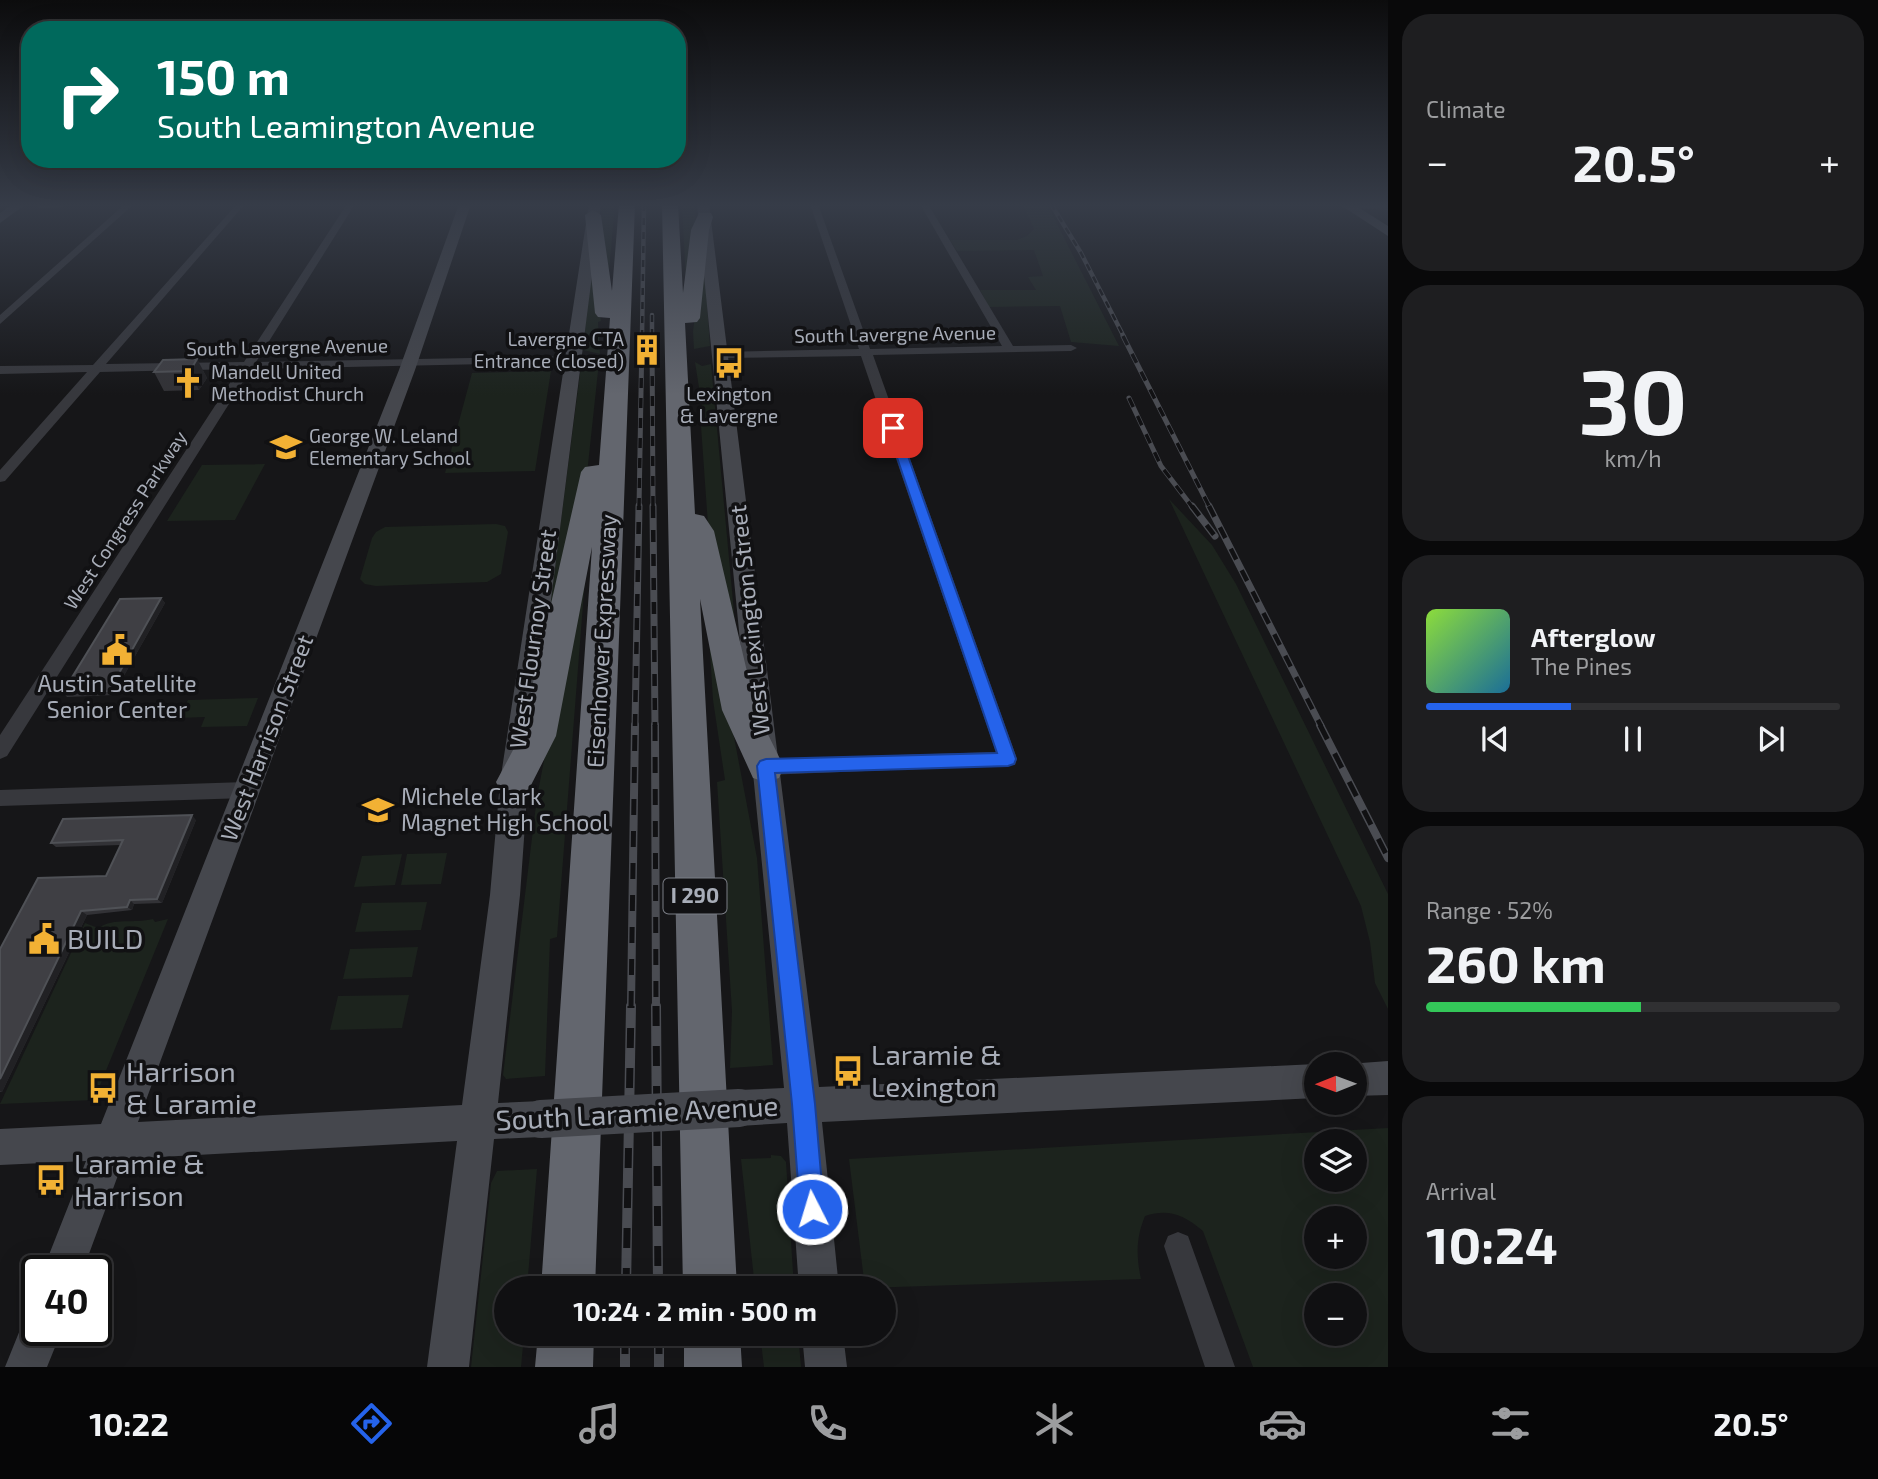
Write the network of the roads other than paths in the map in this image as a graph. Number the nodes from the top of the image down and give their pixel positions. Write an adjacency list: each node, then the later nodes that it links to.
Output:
1 (59, 268): 13 (street)
2 (185, 268): 23 (street)
3 (310, 268): 22 (street, West Congress Parkway)
4 (443, 268): 21 (street, West Harrison Street)
5 (586, 268): 19 (street, West Flournoy Street)
6 (600, 268): 16 (highway)
7 (624, 268): 16 (highway, Eisenhower Expressway)
8 (672, 268): 20 (highway, I 290)
9 (696, 268): 20 (highway)
10 (710, 268): 18 (street, West Lexington Street)
11 (836, 268): 17 (street)
12 (961, 268): 15 (street)
13 (0, 321)
14 (1071, 348): 15 (street, South Lavergne Avenue)
15 (1009, 349): 17 (street, South Lavergne Avenue)
16 (620, 350): 25 (highway, Eisenhower Expressway)
17 (866, 352): 18 (street, South Lavergne Avenue); 29 (street)
18 (720, 355): 29 (street, West Lexington Street)
19 (574, 359): 21 (street, South Lavergne Avenue); 30 (street, West Flournoy Street)
20 (675, 359): 27 (highway, I 290)
21 (410, 362): 22 (street, South Lavergne Avenue); 31 (street, West Harrison Street)
22 (248, 365): 23 (street, South Lavergne Avenue); 28 (street, West Congress Parkway)
23 (96, 368): 24 (street, South Lavergne Avenue); 26 (street)
24 (0, 370)
25 (615, 422): 30 (highway); 42 (highway, Eisenhower Expressway)
26 (0, 478)
27 (681, 503): 29 (highway); 43 (highway, I 290)
28 (0, 751)
29 (766, 766): 36 (street, West Lexington Street)
30 (514, 782): 37 (street, West Flournoy Street)
31 (246, 790): 32 (street); 38 (street, West Harrison Street)
32 (0, 799)
33 (1388, 1077): 34 (street)
34 (1367, 1078)
35 (1304, 1082): 36 (street, South Laramie Avenue)
36 (803, 1104): 37 (street, South Laramie Avenue, bridge); 44 (street, West Lexington Street)
37 (478, 1122): 38 (street, South Laramie Avenue); 50 (street, West Flournoy Street)
38 (113, 1142): 39 (street, South Laramie Avenue); 41 (street, West Harrison Street)
39 (0, 1147)
40 (1178, 1246): 54 (street)
41 (69, 1255)
42 (569, 1276)
43 (710, 1276)
44 (818, 1276)
45 (35, 1346): 49 (street)
46 (565, 1346): 51 (highway)
47 (712, 1346): 52 (highway)
48 (824, 1346): 53 (street)
49 (26, 1367)
50 (448, 1367)
51 (564, 1367)
52 (713, 1367)
53 (826, 1367)
54 (1220, 1367)

